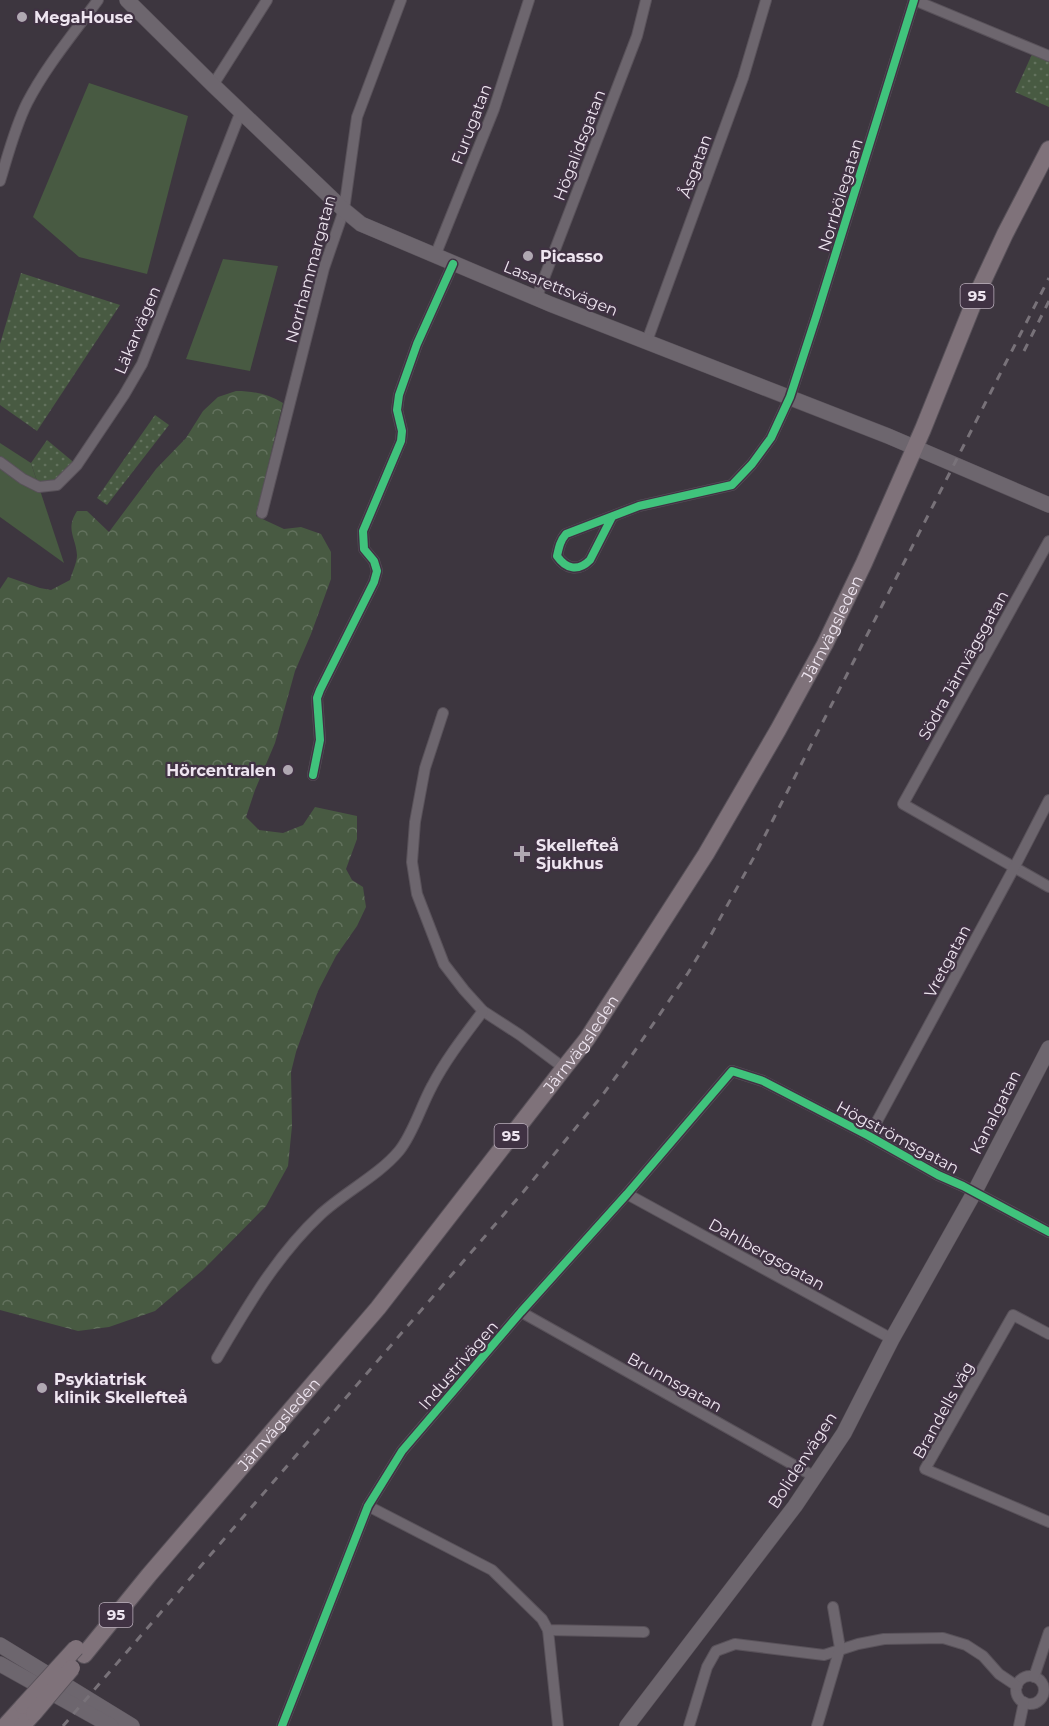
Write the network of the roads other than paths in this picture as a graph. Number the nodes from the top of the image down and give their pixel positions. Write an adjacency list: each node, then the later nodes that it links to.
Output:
1 (98, 0): 13 (street)
2 (127, 0): 10 (main road, Lasarettsvägen)
3 (267, 0): 10 (street)
4 (401, 0): 14 (street, Norrhammargatan)
5 (529, 0): 15 (street, Furugatan)
6 (646, 0): 17 (street, Högalidsgatan)
7 (766, 0): 18 (street, Åsgatan)
8 (914, 0): 9 (street); 19 (street, Norrbölegatan)
9 (1049, 56)
10 (213, 85): 11 (main road, Lasarettsvägen)
11 (241, 111): 14 (main road, Lasarettsvägen); 21 (street, Läkarvägen)
12 (1049, 149): 20 (main road, 95)
13 (0, 181)
14 (344, 210): 15 (main road, Lasarettsvägen); 23 (street, Norrhammargatan)
15 (435, 256): 16 (main road, Lasarettsvägen)
16 (453, 264): 17 (main road, Lasarettsvägen); 27 (street)
17 (536, 298): 18 (main road, Lasarettsvägen)
18 (647, 341): 19 (main road, Lasarettsvägen)
19 (790, 397): 20 (main road, Lasarettsvägen); 24 (street, Norrbölegatan)
20 (914, 448): 22 (main road, Lasarettsvägen); 33 (main road, Järnvägsleden / 95)
21 (0, 462)
22 (1049, 505)
23 (262, 513)
24 (612, 517): 24 (street, Norrbölegatan)
25 (1049, 541): 29 (street, Södra Järnvägsgatan)
26 (443, 713): 31 (street)
27 (313, 775)
28 (1049, 800): 29 (street, Vretgatan)
29 (1014, 868): 30 (street); 35 (street, Vretgatan)
30 (1049, 887)
31 (483, 1011): 33 (street); 42 (street)
32 (1049, 1048): 36 (main road, Kanalgatan)
33 (564, 1068): 57 (main road, Järnvägsleden / 95, bridge)
34 (732, 1071): 35 (street, Högströmsgatan); 37 (street, Industrivägen)
35 (869, 1136): 36 (street, Högströmsgatan)
36 (974, 1192): 38 (street, Högströmsgatan); 41 (main road, Bolidenvägen)
37 (627, 1194): 39 (street, Industrivägen); 41 (street, Dahlbergsgatan)
38 (1048, 1229)
39 (521, 1312): 43 (street, Brunnsgatan); 44 (street, Industrivägen)
40 (1049, 1334): 45 (street, Brandells väg)
41 (892, 1339): 43 (main road, Bolidenvägen)
42 (217, 1358)
43 (815, 1477): 64 (main road, Bolidenvägen)
44 (368, 1506): 47 (street); 62 (street, Industrivägen)
45 (1049, 1522)
46 (832, 1607): 51 (street)
47 (548, 1630): 48 (street); 63 (street)
48 (644, 1632)
49 (1049, 1632): 53 (street)
50 (0, 1646): 61 (main road)
51 (840, 1648): 54 (street); 65 (street); 66 (street)
52 (0, 1664): 60 (main road)
53 (1034, 1677): 54 (street); 55 (street)
54 (1017, 1686): 56 (street)
55 (1046, 1698): 56 (street)
56 (1024, 1702): 67 (street)
57 (28, 1709): 58 (main road, Järnvägsleden / 95); 59 (main road, Järnvägsleden / 95)
58 (5, 1726)
59 (22, 1726)
60 (111, 1726)
61 (132, 1726)
62 (282, 1726)
63 (558, 1726)
64 (627, 1726)
65 (688, 1726)
66 (817, 1726)
67 (1018, 1726)

